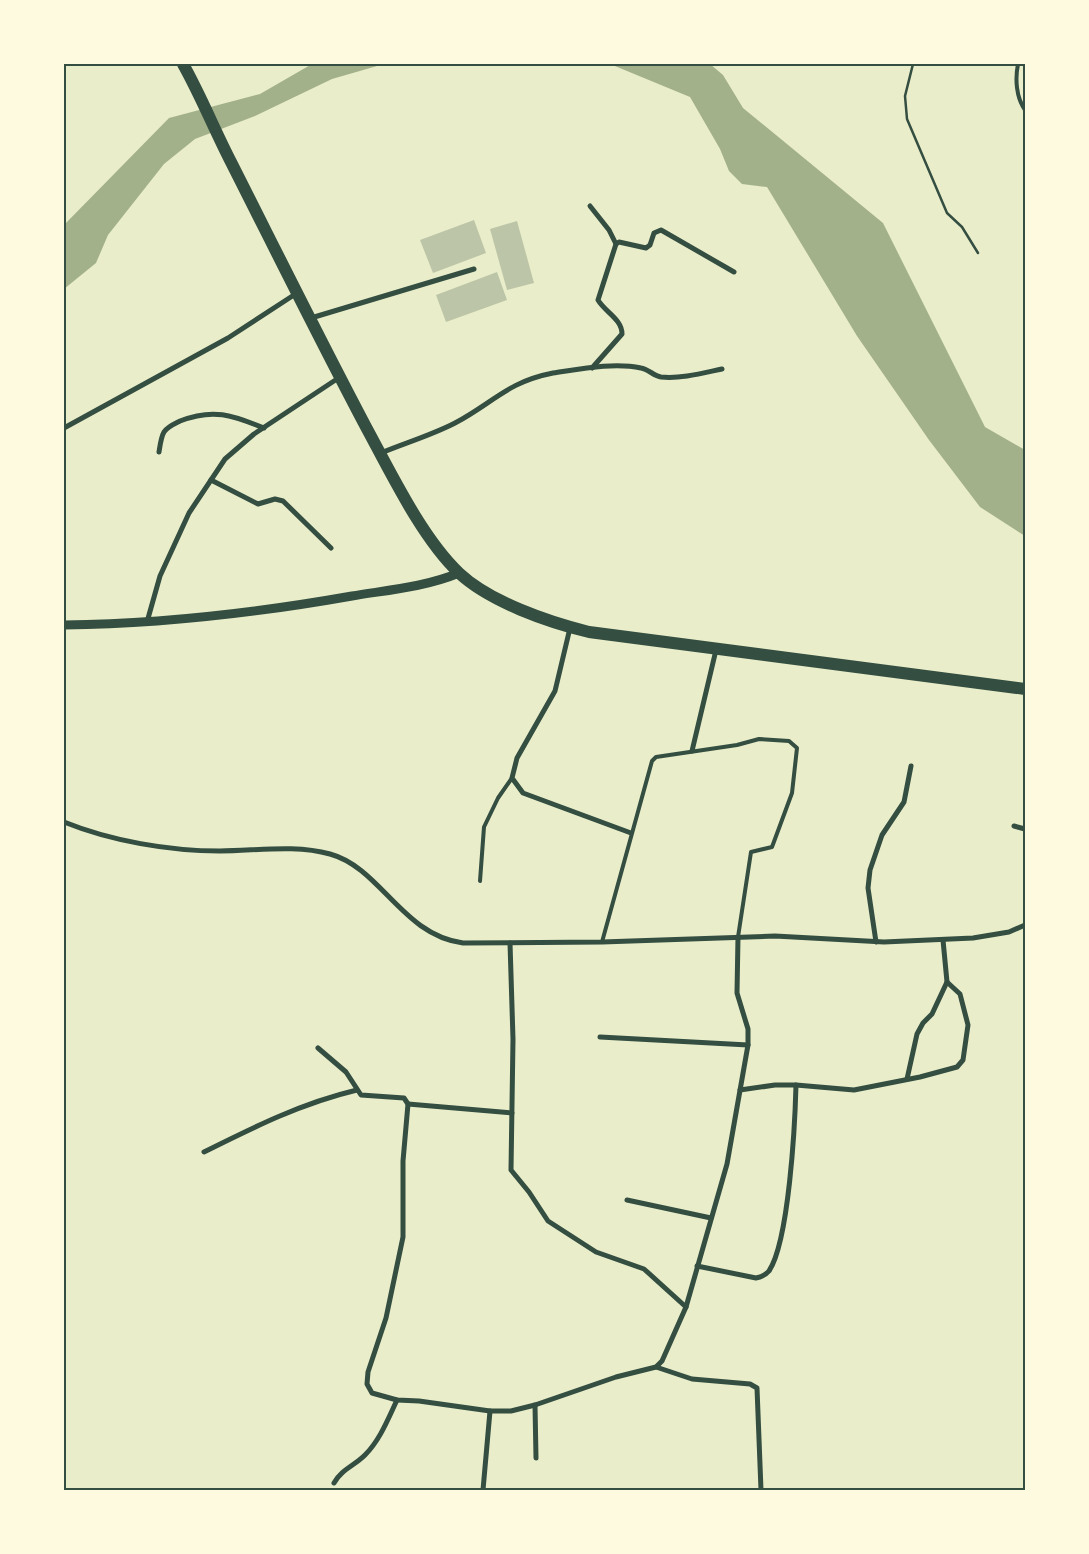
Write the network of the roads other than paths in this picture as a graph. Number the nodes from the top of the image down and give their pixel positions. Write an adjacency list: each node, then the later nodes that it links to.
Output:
1 (183, 64): 8 (main road)
2 (1018, 64): 3 (lane)
3 (1025, 110)
4 (590, 206): 5 (street)
5 (616, 244): 7 (street); 10 (street)
6 (474, 269): 9 (street)
7 (734, 272)
8 (297, 293): 9 (main road); 13 (street)
9 (311, 318): 12 (main road)
10 (592, 368): 11 (street); 16 (street)
11 (722, 369)
12 (340, 377): 14 (street); 16 (main road)
13 (64, 428)
14 (264, 428): 15 (street); 17 (street)
15 (159, 452)
16 (380, 453): 19 (main road)
17 (211, 480): 18 (street); 20 (street)
18 (330, 548)
19 (459, 574): 20 (street); 22 (main road)
20 (147, 623): 21 (street)
21 (64, 625)
22 (570, 627): 23 (main road); 27 (street)
23 (716, 650): 24 (main road); 25 (street)
24 (1025, 689)
25 (692, 751): 31 (lane); 34 (lane)
26 (911, 766): 37 (street)
27 (512, 778): 31 (street); 32 (lane)
28 (64, 822): 38 (street)
29 (1014, 826): 30 (street)
30 (1025, 829)
31 (631, 833): 36 (lane)
32 (480, 882)
33 (1025, 925): 35 (street)
34 (738, 937): 36 (street); 37 (street); 41 (street)
35 (943, 940): 37 (street); 39 (street)
36 (602, 942): 38 (street)
37 (876, 942)
38 (510, 943): 48 (street)
39 (947, 982): 43 (street); 43 (street)
40 (600, 1037): 41 (street)
41 (748, 1044): 46 (street)
42 (318, 1048): 45 (street)
43 (908, 1079): 44 (street)
44 (796, 1085): 46 (street); 52 (street)
45 (357, 1090): 47 (street); 49 (street)
46 (740, 1090): 51 (street)
47 (408, 1104): 48 (street); 55 (street)
48 (512, 1113): 53 (street)
49 (204, 1152)
50 (627, 1200): 51 (street)
51 (711, 1218): 52 (street)
52 (697, 1266): 53 (street)
53 (686, 1306): 54 (street)
54 (656, 1367): 56 (street); 61 (street)
55 (396, 1400): 57 (street); 59 (street)
56 (535, 1406): 57 (street); 58 (street)
57 (490, 1411): 60 (street)
58 (536, 1458)
59 (334, 1483)
60 (483, 1490)
61 (761, 1490)

